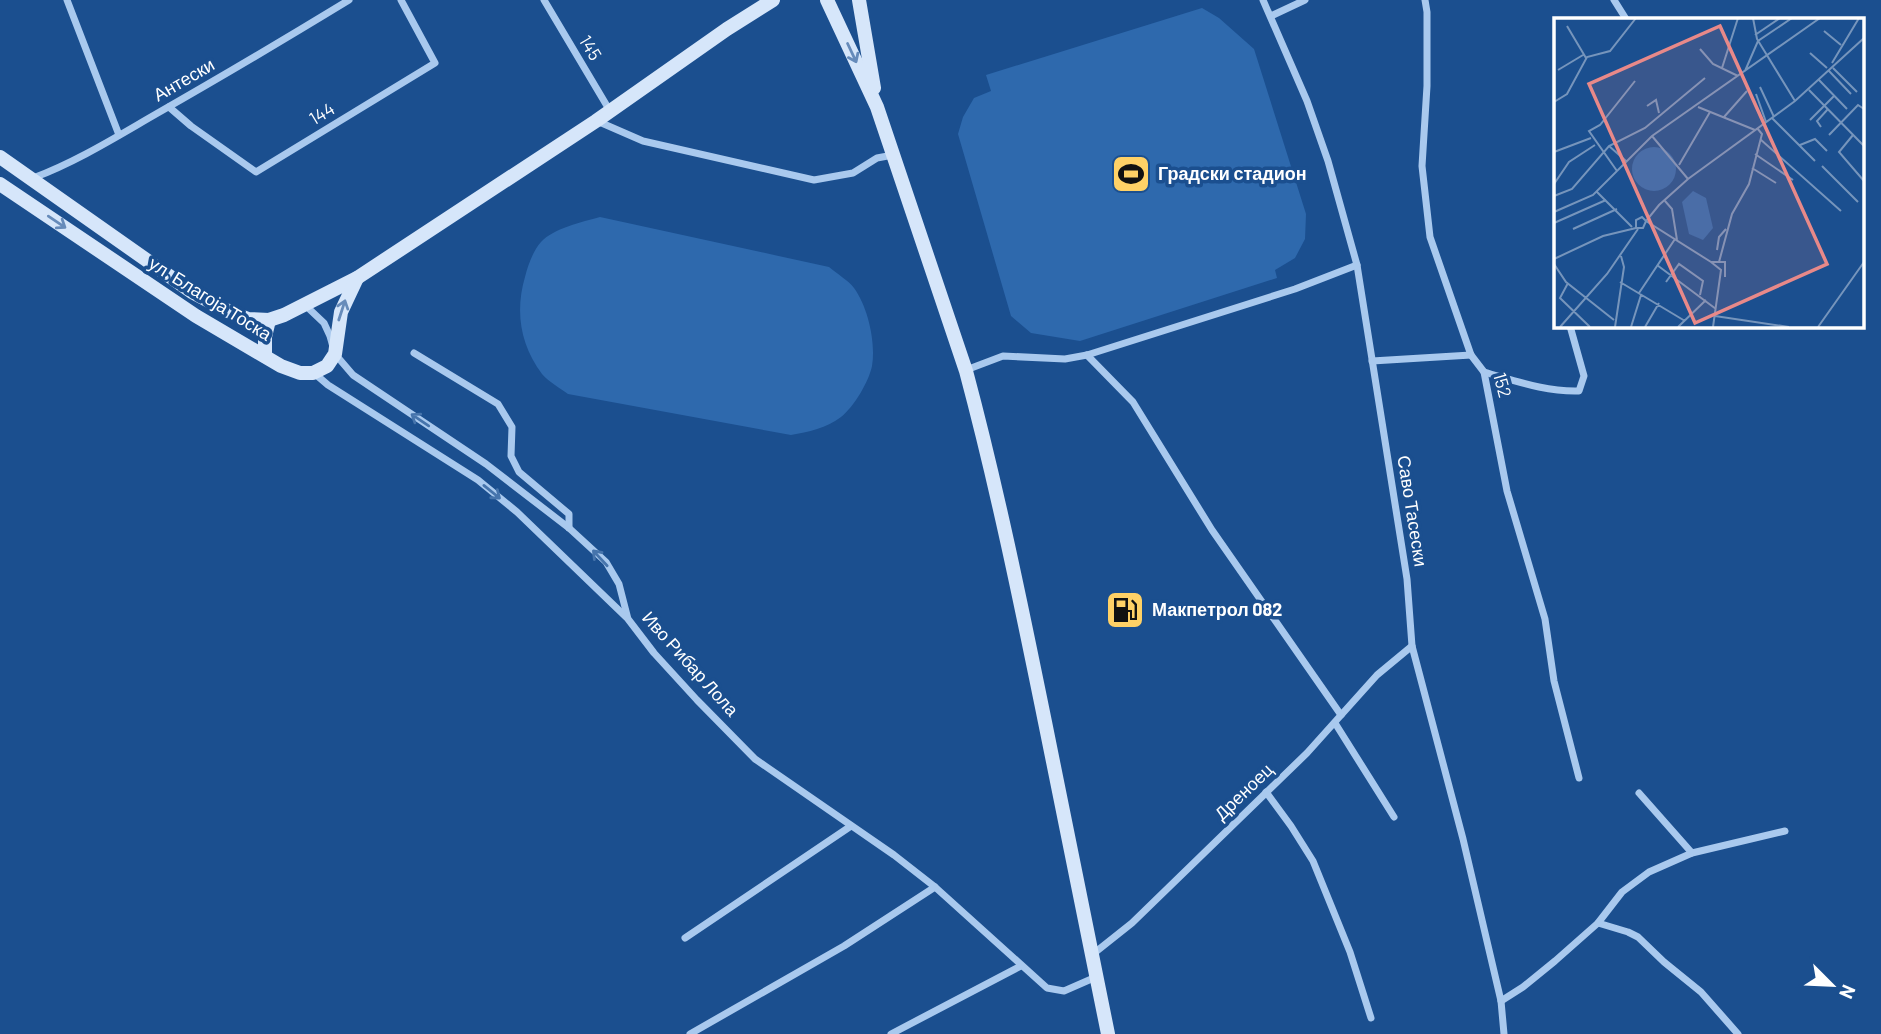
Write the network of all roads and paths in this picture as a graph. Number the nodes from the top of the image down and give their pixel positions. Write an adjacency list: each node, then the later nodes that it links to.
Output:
1 (67, 0): 18 (street)
2 (349, 0): 14 (street, Антески)
3 (401, 0): 14 (street, 144)
4 (544, 0): 16 (street, 145)
5 (827, 0): 15 (main road, one-way to 15)
6 (859, 0): 15 (main road)
7 (1263, 0): 12 (street, Саво Тасески)
8 (1305, 0): 12 (street)
9 (1425, 0): 31 (street, 152)
10 (1614, 0): 13 (street)
11 (769, 2): 16 (main road)
12 (1271, 16): 23 (street, Саво Тасески)
13 (1625, 18)
14 (169, 107): 18 (street, Антески)
15 (877, 107): 19 (main road)
16 (610, 111): 17 (main road)
17 (596, 121): 19 (street); 24 (main road)
18 (119, 135): 21 (street, Антески)
19 (893, 155): 34 (main road)
20 (0, 157): 21 (main road)
21 (30, 179): 26 (main road)
22 (0, 184): 32 (main road, ул. Благоја Тоска, one-way to 32)
23 (1357, 265): 30 (street); 33 (street, Саво Тасески)
24 (357, 278): 25 (main road); 29 (main road, one-way to 24)
25 (304, 305): 26 (main road); 29 (street, Иво Рибар Лола)
26 (269, 320): 32 (main road)
27 (1570, 327): 35 (street)
28 (414, 353): 37 (street)
29 (335, 354): 36 (main road); 37 (street, Иво Рибар Лола, one-way to 29)
30 (1087, 355): 34 (street); 40 (street)
31 (1471, 355): 33 (street); 35 (street, 152)
32 (265, 356): 36 (main road, ул. Благоја Тоска)
33 (1372, 361): 39 (street, Саво Тасески)
34 (966, 371): 52 (main road)
35 (1484, 372): 42 (street, 152)
36 (313, 373): 38 (street, one-way to 38)
37 (569, 528): 38 (street, Иво Рибар Лола, one-way to 37)
38 (628, 619): 46 (street, Иво Рибар Лола)
39 (1412, 646): 40 (street, Дреноец); 55 (street, Саво Тасески)
40 (1341, 715): 41 (street, Дреноец)
41 (1335, 723): 43 (street, Дреноец); 45 (street)
42 (1579, 778)
43 (1266, 792): 52 (street, Дреноец); 56 (street)
44 (1639, 793): 48 (street)
45 (1394, 817)
46 (850, 826): 49 (street, Иво Рибар Лола); 51 (street)
47 (1785, 831): 48 (street)
48 (1692, 853): 50 (street)
49 (935, 887): 53 (street, Иво Рибар Лола); 57 (street)
50 (1598, 923): 55 (street); 61 (street)
51 (685, 938)
52 (1092, 954): 54 (main road)
53 (1021, 965): 54 (street, Иво Рибар Лола); 58 (street)
54 (1097, 977): 59 (main road)
55 (1501, 1001): 60 (street, Саво Тасески)
56 (1371, 1018)
57 (690, 1034)
58 (891, 1034)
59 (1108, 1034)
60 (1504, 1034)
61 (1738, 1034)

